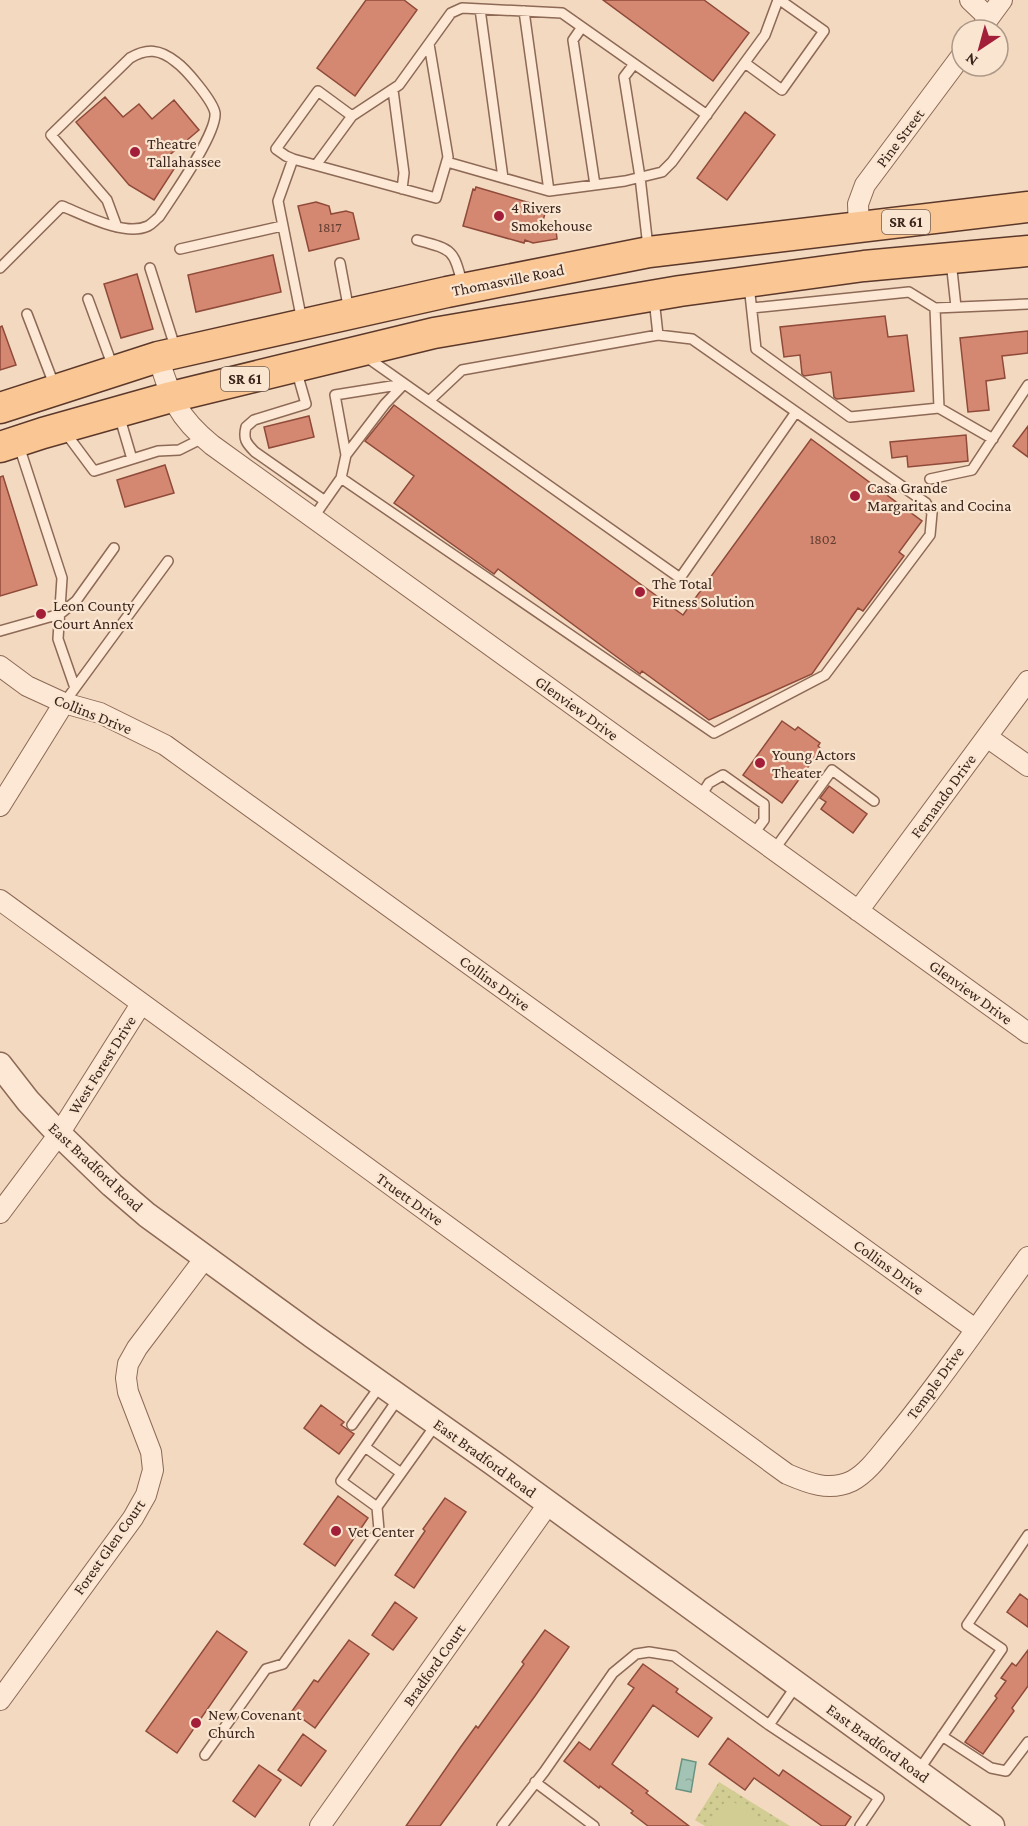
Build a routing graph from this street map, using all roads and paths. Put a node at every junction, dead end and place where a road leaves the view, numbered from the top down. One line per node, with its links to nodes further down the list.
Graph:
1 (779, 0): 10 (lane); 10 (lane)
2 (970, 0): 6 (street)
3 (1002, 0): 7 (street)
4 (480, 9): 5 (lane); 9 (lane); 20 (lane)
5 (524, 11): 8 (lane); 23 (lane)
6 (981, 18)
7 (989, 18)
8 (582, 27): 11 (lane); 21 (lane)
9 (429, 44): 13 (lane); 17 (lane)
10 (745, 63): 14 (lane)
11 (634, 64): 14 (lane); 19 (lane)
12 (950, 70): 27 (street, Pine Street)
13 (393, 90): 15 (lane); 22 (lane)
14 (707, 115): 19 (lane)
15 (352, 116): 16 (lane); 18 (lane)
16 (293, 159): 18 (lane); 25 (lane)
17 (447, 162): 20 (lane); 22 (lane)
18 (316, 165): 22 (lane)
19 (640, 177): 21 (lane); 32 (lane)
20 (503, 178): 23 (lane)
21 (595, 185): 23 (lane)
22 (402, 189)
23 (549, 191)
24 (1028, 207): 27 (main road, Thomasville Road / SR 61)
25 (282, 226): 30 (lane); 47 (lane)
26 (117, 227): 26 (lane); 35 (lane)
27 (859, 228): 28 (main road, Thomasville Road / SR 61)
28 (822, 233): 32 (main road, Thomasville Road / SR 61); 37 (main road)
29 (417, 240): 38 (lane)
30 (180, 249)
31 (1028, 251): 33 (main road, SR 61)
32 (649, 252): 38 (main road, Thomasville Road / SR 61); 39 (main road)
33 (950, 258): 37 (main road, SR 61); 43 (lane)
34 (340, 263): 46 (lane)
35 (0, 268)
36 (150, 268): 50 (lane)
37 (830, 271): 40 (main road, SR 61)
38 (464, 288): 46 (main road, Thomasville Road / SR 61)
39 (654, 295): 40 (main road, SR 61); 48 (lane); 49 (main road, SR 61)
40 (750, 295): 44 (lane); 59 (lane)
41 (88, 299): 52 (lane)
42 (1028, 304): 43 (lane)
43 (956, 307): 44 (lane)
44 (935, 308): 59 (lane)
45 (27, 314): 55 (lane)
46 (350, 314): 47 (main road, Thomasville Road / SR 61); 49 (main road)
47 (302, 323): 50 (main road, Thomasville Road / SR 61)
48 (658, 335): 57 (lane); 61 (lane)
49 (358, 351): 51 (main road, SR 61); 53 (lane)
50 (167, 355): 52 (main road, Thomasville Road / SR 61); 56 (street, Glenview Drive)
51 (296, 367): 56 (main road, SR 61); 70 (lane)
52 (114, 371): 55 (main road, Thomasville Road / SR 61)
53 (404, 384): 57 (lane); 66 (lane); 66 (lane)
54 (1028, 385): 64 (lane)
55 (56, 390): 58 (main road, Thomasville Road / SR 61)
56 (171, 397): 60 (main road, SR 61); 63 (street, Glenview Drive)
57 (429, 401): 61 (lane)
58 (0, 408)
59 (939, 408): 64 (lane)
60 (118, 412): 62 (main road, SR 61); 67 (lane)
61 (796, 412): 68 (lane)
62 (62, 428): 65 (main road, SR 61); 67 (lane)
63 (203, 438): 67 (lane); 71 (street, Glenview Drive)
64 (993, 439): 69 (lane)
65 (9, 444): 74 (lane)
66 (346, 455): 68 (lane)
67 (132, 459)
68 (341, 478): 70 (lane)
69 (930, 479)
70 (325, 501): 71 (lane)
71 (313, 518): 81 (street, Glenview Drive)
72 (114, 548): 74 (lane)
73 (168, 561): 78 (lane)
74 (60, 614): 75 (lane); 78 (lane)
75 (0, 631)
76 (0, 666): 78 (street, Collins Drive)
77 (1028, 681): 79 (street, Fernando Drive)
78 (70, 696): 83 (street); 95 (street, Collins Drive)
79 (987, 737): 80 (street); 87 (street, Fernando Drive)
80 (1028, 766)
81 (700, 797): 84 (street, Glenview Drive); 84 (lane)
82 (874, 801): 85 (lane)
83 (0, 806)
84 (753, 835): 85 (street, Glenview Drive)
85 (774, 850): 87 (street, Glenview Drive)
86 (0, 900): 88 (street, Truett Drive)
87 (858, 911): 89 (street, Glenview Drive)
88 (141, 1004): 91 (street, West Forest Drive); 101 (street, Truett Drive)
89 (1028, 1033)
90 (0, 1065): 91 (street, East Bradford Road)
91 (59, 1134): 92 (street, West Forest Drive); 94 (street, East Bradford Road)
92 (0, 1214)
93 (1028, 1257): 95 (street, Temple Drive)
94 (205, 1258): 96 (street, East Bradford Road); 106 (street, Forest Glen Court)
95 (975, 1329): 101 (street, Temple Drive)
96 (390, 1390): 97 (street, East Bradford Road); 98 (lane); 99 (lane)
97 (437, 1423): 100 (lane); 102 (street, East Bradford Road)
98 (352, 1425)
99 (365, 1447): 100 (lane); 103 (lane)
100 (401, 1473): 103 (lane)
101 (825, 1487)
102 (549, 1503): 105 (street, East Bradford Road); 113 (street, Bradford Court)
103 (377, 1507): 110 (lane)
104 (1028, 1535): 108 (lane)
105 (797, 1684): 107 (lane); 111 (street, East Bradford Road)
106 (0, 1700)
107 (769, 1725): 112 (lane); 116 (lane)
108 (942, 1737): 109 (lane); 111 (lane)
109 (1028, 1742)
110 (204, 1755)
111 (917, 1772): 117 (street, East Bradford Road)
112 (535, 1782): 114 (lane); 115 (lane)
113 (320, 1826)
114 (502, 1826)
115 (594, 1826)
116 (860, 1826)
117 (992, 1826)

